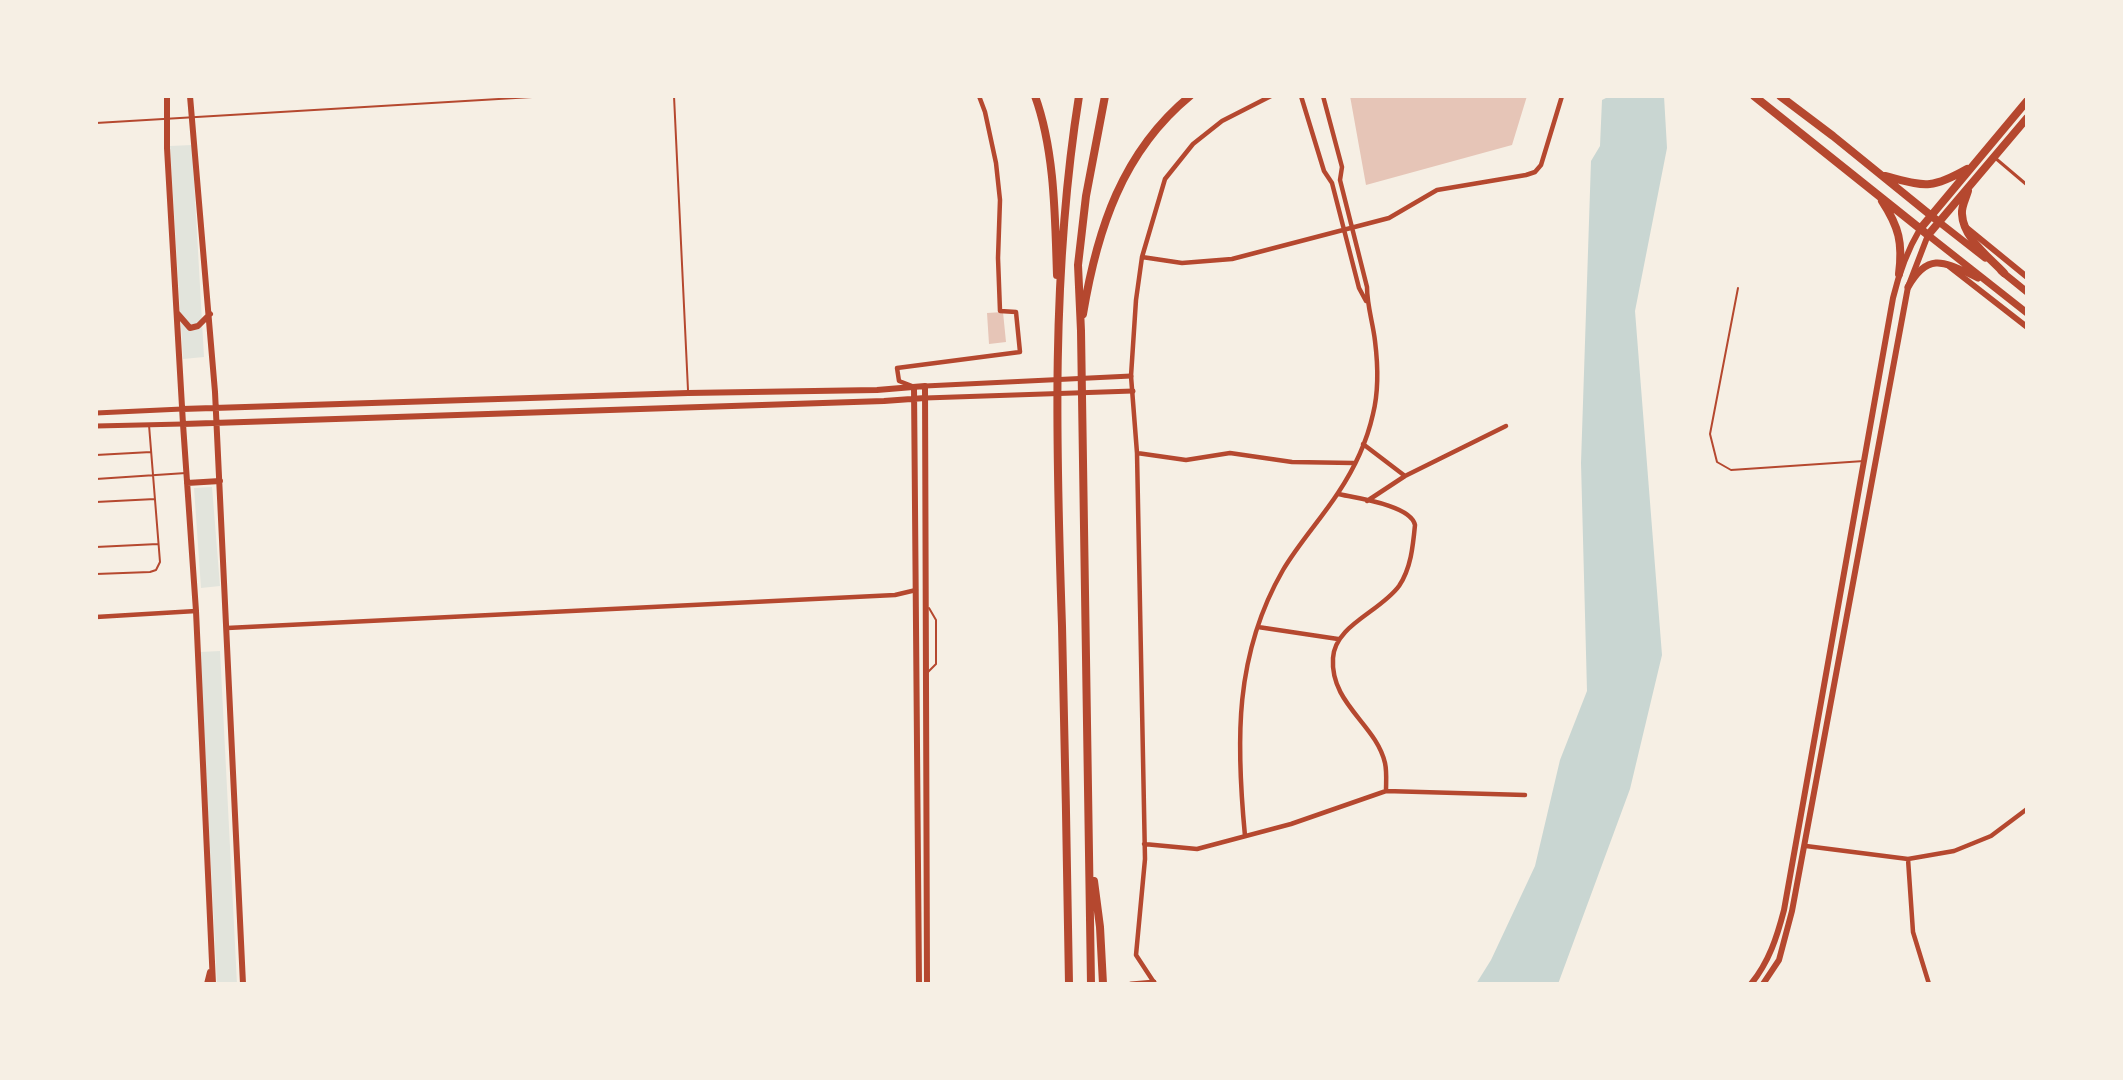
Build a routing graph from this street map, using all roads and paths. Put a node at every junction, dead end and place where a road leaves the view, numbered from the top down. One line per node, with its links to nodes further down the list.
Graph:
1 (167, 96): 19 (main road)
2 (190, 96): 17 (main road)
3 (549, 96): 17 (lane)
4 (674, 96): 54 (lane)
5 (979, 96): 52 (street)
6 (1035, 96): 47 (highway)
7 (1079, 96): 47 (highway)
8 (1105, 96): 49 (highway)
9 (1190, 96): 49 (highway)
10 (1271, 96): 34 (street)
11 (1300, 96): 32 (street)
12 (1323, 96): 30 (street)
13 (1562, 96): 30 (street)
14 (1754, 96): 26 (highway)
15 (1780, 96): 23 (highway)
16 (2027, 101): 22 (highway)
17 (193, 117): 19 (lane); 46 (main road)
18 (2027, 118): 21 (highway)
19 (167, 119): 20 (lane); 44 (main road)
20 (96, 123)
21 (1994, 157): 24 (highway); 25 (street)
22 (1972, 166): 23 (highway); 27 (highway)
23 (1883, 176): 27 (highway)
24 (1970, 185): 28 (highway); 29 (highway)
25 (2027, 185)
26 (1878, 195): 31 (highway); 37 (highway)
27 (1931, 215): 28 (highway); 31 (highway)
28 (1939, 222): 33 (highway); 36 (main road)
29 (1965, 227): 36 (highway); 38 (main road)
30 (1352, 229): 32 (street); 43 (street)
31 (1920, 229): 33 (highway); 37 (main road)
32 (1345, 231): 34 (street); 43 (street)
33 (1928, 235): 39 (main road); 40 (main road)
34 (1142, 257): 50 (street)
35 (1947, 265): 39 (main road); 40 (main road); 48 (main road)
36 (2004, 273): 42 (main road)
37 (1899, 274): 69 (main road)
38 (2027, 277)
39 (1991, 285): 45 (main road)
40 (1908, 287): 98 (main road)
41 (1738, 288): 69 (lane)
42 (2027, 292)
43 (1367, 304): 65 (street)
44 (176, 313): 46 (main road); 58 (main road)
45 (2027, 313)
46 (210, 314): 57 (main road)
47 (1059, 324): 109 (highway)
48 (2027, 327)
49 (1081, 331): 96 (highway)
50 (1131, 376): 51 (street); 53 (street)
51 (925, 386): 52 (main road); 55 (main road)
52 (914, 387): 54 (main road); 56 (main road)
53 (1132, 391): 55 (street); 67 (street)
54 (688, 393): 57 (main road)
55 (925, 398): 56 (main road); 85 (main road)
56 (914, 399): 61 (main road); 84 (main road)
57 (216, 409): 58 (main road); 61 (main road)
58 (182, 410): 59 (street); 60 (main road)
59 (96, 413)
60 (183, 424): 61 (main road); 62 (street); 71 (main road)
61 (217, 424): 75 (main road)
62 (149, 425): 63 (street); 66 (lane)
63 (96, 426)
64 (1506, 426): 73 (street)
65 (1363, 444): 70 (street); 73 (street)
66 (151, 452): 68 (lane); 72 (lane)
67 (1137, 453): 70 (street); 97 (street)
68 (96, 455)
69 (1864, 461): 113 (main road)
70 (1354, 463): 77 (street)
71 (186, 473): 72 (lane); 76 (main road)
72 (153, 476): 74 (lane); 78 (lane)
73 (1405, 476): 79 (street)
74 (96, 479)
75 (220, 481): 76 (main road); 89 (main road)
76 (187, 483): 86 (main road)
77 (1338, 494): 79 (street); 88 (street)
78 (155, 499): 80 (lane); 81 (lane)
79 (1367, 501): 90 (street)
80 (96, 502)
81 (158, 544): 82 (lane); 83 (lane)
82 (96, 547)
83 (96, 574)
84 (916, 590): 89 (street); 107 (main road)
85 (926, 604): 91 (main road); 91 (lane)
86 (196, 611): 87 (street); 101 (main road)
87 (96, 617)
88 (1258, 627): 90 (street); 95 (street)
89 (227, 628): 100 (main road)
90 (1338, 639): 92 (street)
91 (926, 674): 108 (main road)
92 (1386, 791): 93 (street); 95 (street)
93 (1525, 795)
94 (2027, 809): 99 (street)
95 (1245, 836): 97 (street)
96 (1089, 844): 110 (highway); 111 (highway)
97 (1144, 844): 102 (street)
98 (1806, 846): 99 (street); 114 (main road)
99 (1908, 860): 115 (street)
100 (242, 950): 105 (main road); 106 (main road)
101 (212, 965): 103 (main road); 104 (main road)
102 (1155, 983): 112 (street)
103 (207, 984)
104 (213, 984)
105 (243, 984)
106 (248, 984)
107 (919, 984)
108 (927, 984)
109 (1069, 984)
110 (1091, 984)
111 (1103, 984)
112 (1131, 984)
113 (1751, 984)
114 (1763, 984)
115 (1929, 984)

